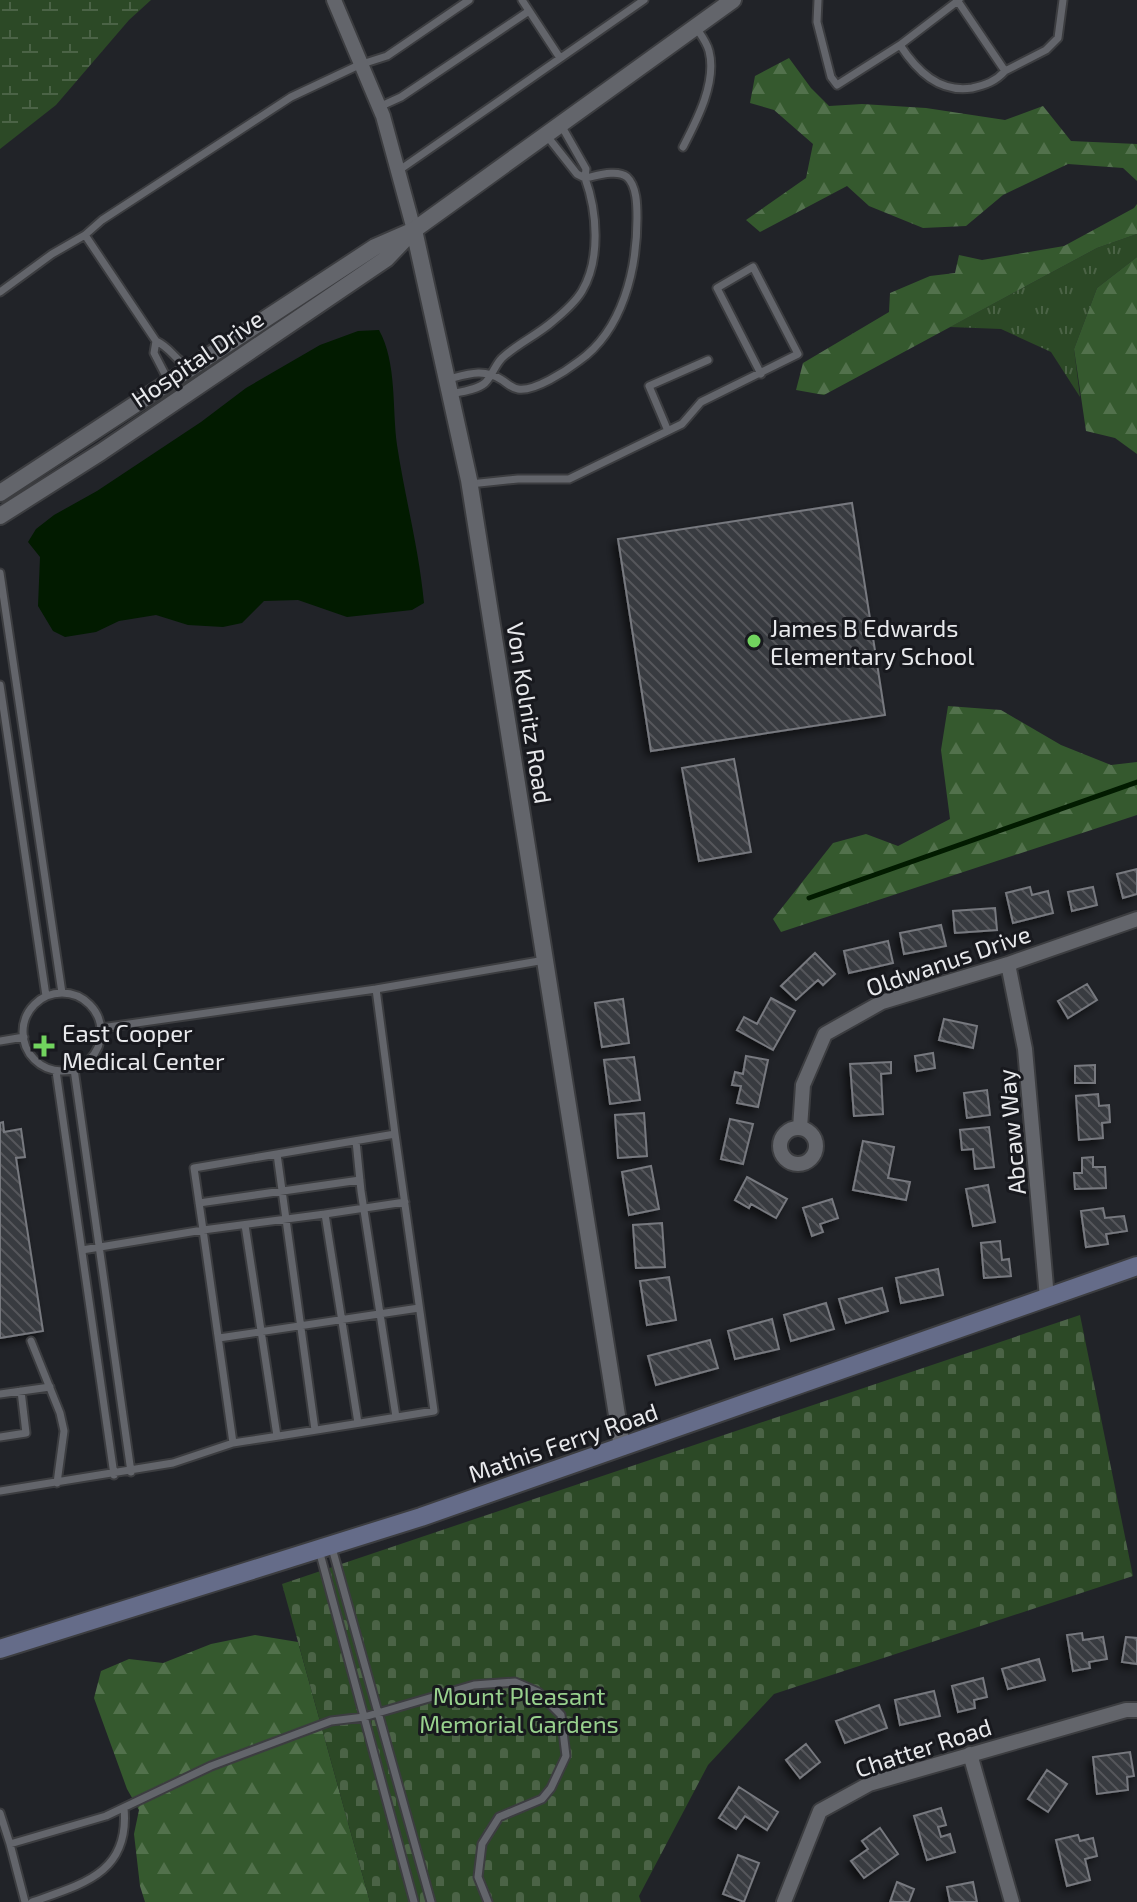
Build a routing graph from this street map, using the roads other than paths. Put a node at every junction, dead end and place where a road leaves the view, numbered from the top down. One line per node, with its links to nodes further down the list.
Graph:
1 (334, 0): 13 (street, Von Kolnitz Road)
2 (469, 0): 13 (lane)
3 (522, 0): 9 (lane)
4 (644, 0): 12 (lane)
5 (733, 0): 10 (street, Hospital Drive)
6 (818, 0): 11 (lane)
7 (958, 0): 11 (lane); 14 (lane)
8 (1063, 0): 14 (lane)
9 (529, 11): 12 (lane); 15 (lane)
10 (695, 27): 16 (street, Hospital Drive); 18 (lane)
11 (900, 45): 14 (lane)
12 (560, 58): 19 (lane)
13 (359, 65): 15 (street, Von Kolnitz Road); 22 (lane)
14 (1005, 71)
15 (379, 107): 19 (street, Von Kolnitz Road)
16 (560, 124): 17 (street, Hospital Drive); 20 (lane)
17 (546, 135): 20 (lane); 21 (street, Hospital Drive)
18 (683, 147)
19 (398, 171): 21 (street, Von Kolnitz Road)
20 (585, 178): 27 (lane); 27 (lane)
21 (414, 230): 26 (street, Hospital Drive); 30 (street, Von Kolnitz Road); 34 (street, Hospital Drive)
22 (85, 235): 23 (lane); 24 (lane)
23 (0, 292)
24 (156, 341): 26 (lane); 29 (lane)
25 (708, 360): 31 (lane)
26 (193, 367): 29 (street, Hospital Drive)
27 (491, 374): 30 (lane); 30 (lane)
28 (761, 374): 28 (lane); 31 (lane)
29 (169, 382): 33 (street, Hospital Drive)
30 (449, 387): 32 (street, Von Kolnitz Road)
31 (668, 431): 32 (lane)
32 (470, 484): 39 (street, Von Kolnitz Road)
33 (0, 493)
34 (0, 516)
35 (0, 573): 36 (lane)
36 (2, 602): 42 (lane)
37 (0, 685): 43 (lane)
38 (1137, 919): 40 (street, Oldwanus Drive)
39 (545, 960): 41 (lane); 82 (street, Von Kolnitz Road)
40 (1008, 964): 49 (street, Oldwanus Drive); 65 (street, Abcaw Way)
41 (376, 989): 44 (lane); 50 (lane)
42 (62, 993): 43 (lane); 44 (lane)
43 (46, 996): 45 (lane)
44 (101, 1028): 47 (lane)
45 (24, 1037): 46 (lane); 48 (lane)
46 (0, 1041)
47 (74, 1069): 48 (lane); 62 (lane)
48 (56, 1071): 63 (lane)
49 (800, 1128)
50 (395, 1134): 51 (lane); 55 (lane)
51 (356, 1141): 52 (lane); 53 (lane)
52 (277, 1154): 54 (lane); 56 (lane)
53 (360, 1180): 54 (lane); 57 (lane)
54 (281, 1192): 56 (lane); 59 (lane)
55 (405, 1202): 57 (lane); 66 (lane)
56 (199, 1203): 61 (lane)
57 (364, 1208): 58 (lane); 67 (lane)
58 (325, 1214): 59 (lane); 68 (lane)
59 (284, 1219): 60 (lane); 69 (lane)
60 (245, 1225): 61 (lane); 70 (lane)
61 (203, 1230): 62 (lane); 71 (lane)
62 (99, 1248): 63 (lane); 83 (lane)
63 (82, 1250): 84 (lane)
64 (1137, 1266): 65 (main road, Mathis Ferry Road)
65 (1047, 1298): 82 (main road, Mathis Ferry Road)
66 (419, 1308): 67 (lane); 76 (lane)
67 (380, 1313): 68 (lane); 76 (lane)
68 (341, 1318): 69 (lane); 77 (lane)
69 (300, 1325): 70 (lane); 78 (lane)
70 (261, 1331): 71 (lane); 79 (lane)
71 (219, 1338): 81 (lane)
72 (31, 1341): 73 (lane)
73 (50, 1387): 74 (lane); 85 (lane)
74 (21, 1391): 75 (lane); 80 (lane)
75 (0, 1394)
76 (396, 1417): 77 (lane)
77 (358, 1423): 78 (lane)
78 (315, 1430): 79 (lane)
79 (277, 1436): 81 (lane)
80 (0, 1437)
81 (233, 1443): 83 (lane)
82 (622, 1447): 87 (main road, Mathis Ferry Road)
83 (131, 1472): 84 (lane)
84 (114, 1475): 85 (lane)
85 (57, 1483): 86 (lane)
86 (0, 1491)
87 (325, 1548): 88 (main road, Mathis Ferry Road); 90 (lane); 91 (lane)
88 (0, 1649)
89 (1137, 1710): 92 (street, Chatter Road)
90 (379, 1713): 91 (lane); 99 (lane); 100 (lane)
91 (364, 1717): 93 (lane); 98 (lane)
92 (970, 1754): 101 (street, Chatter Road); 102 (street)
93 (124, 1808): 95 (lane); 97 (lane)
94 (0, 1813): 95 (lane)
95 (10, 1844): 96 (lane)
96 (25, 1902)
97 (32, 1902)
98 (414, 1902)
99 (431, 1902)
100 (488, 1902)
101 (784, 1902)
102 (1012, 1902)

